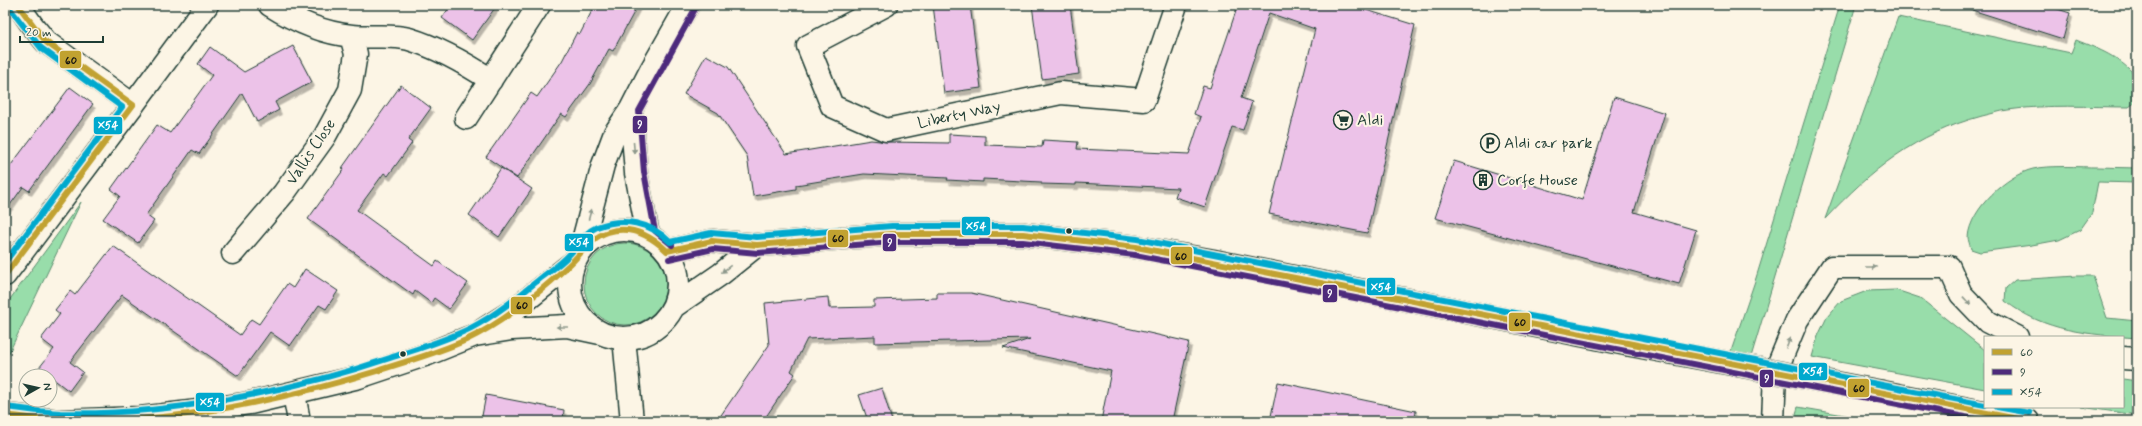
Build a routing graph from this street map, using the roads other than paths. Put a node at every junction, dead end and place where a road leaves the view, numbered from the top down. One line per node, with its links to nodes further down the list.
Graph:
1 (18, 5): 10 (street)
2 (207, 5): 10 (street)
3 (270, 5): 8 (street)
4 (539, 5): 9 (street)
5 (688, 5): 11 (street)
6 (886, 5): 7 (street, Liberty Way)
7 (1176, 5)
8 (351, 36): 9 (street); 16 (street, Vallis Close)
9 (490, 80): 12 (street)
10 (133, 105): 18 (street)
11 (631, 110): 13 (street, one-way to 13); 17 (street, one-way to 11)
12 (466, 118)
13 (648, 235): 15 (street); 17 (street)
14 (757, 245): 15 (street); 19 (street, one-way to 19); 31 (street, bridge)
15 (667, 251): 19 (street)
16 (233, 254)
17 (577, 256): 20 (street); 21 (street)
18 (5, 275)
19 (673, 306): 23 (street)
20 (600, 333): 21 (street, one-way to 21); 23 (street)
21 (475, 335): 26 (street)
22 (2015, 336): 30 (street, one-way to 22)
23 (624, 338): 29 (street)
24 (2124, 358): 25 (street)
25 (2137, 359)
26 (294, 394): 27 (street); 28 (street)
27 (5, 416)
28 (299, 421)
29 (632, 421)
30 (1773, 421)
31 (2028, 421)

